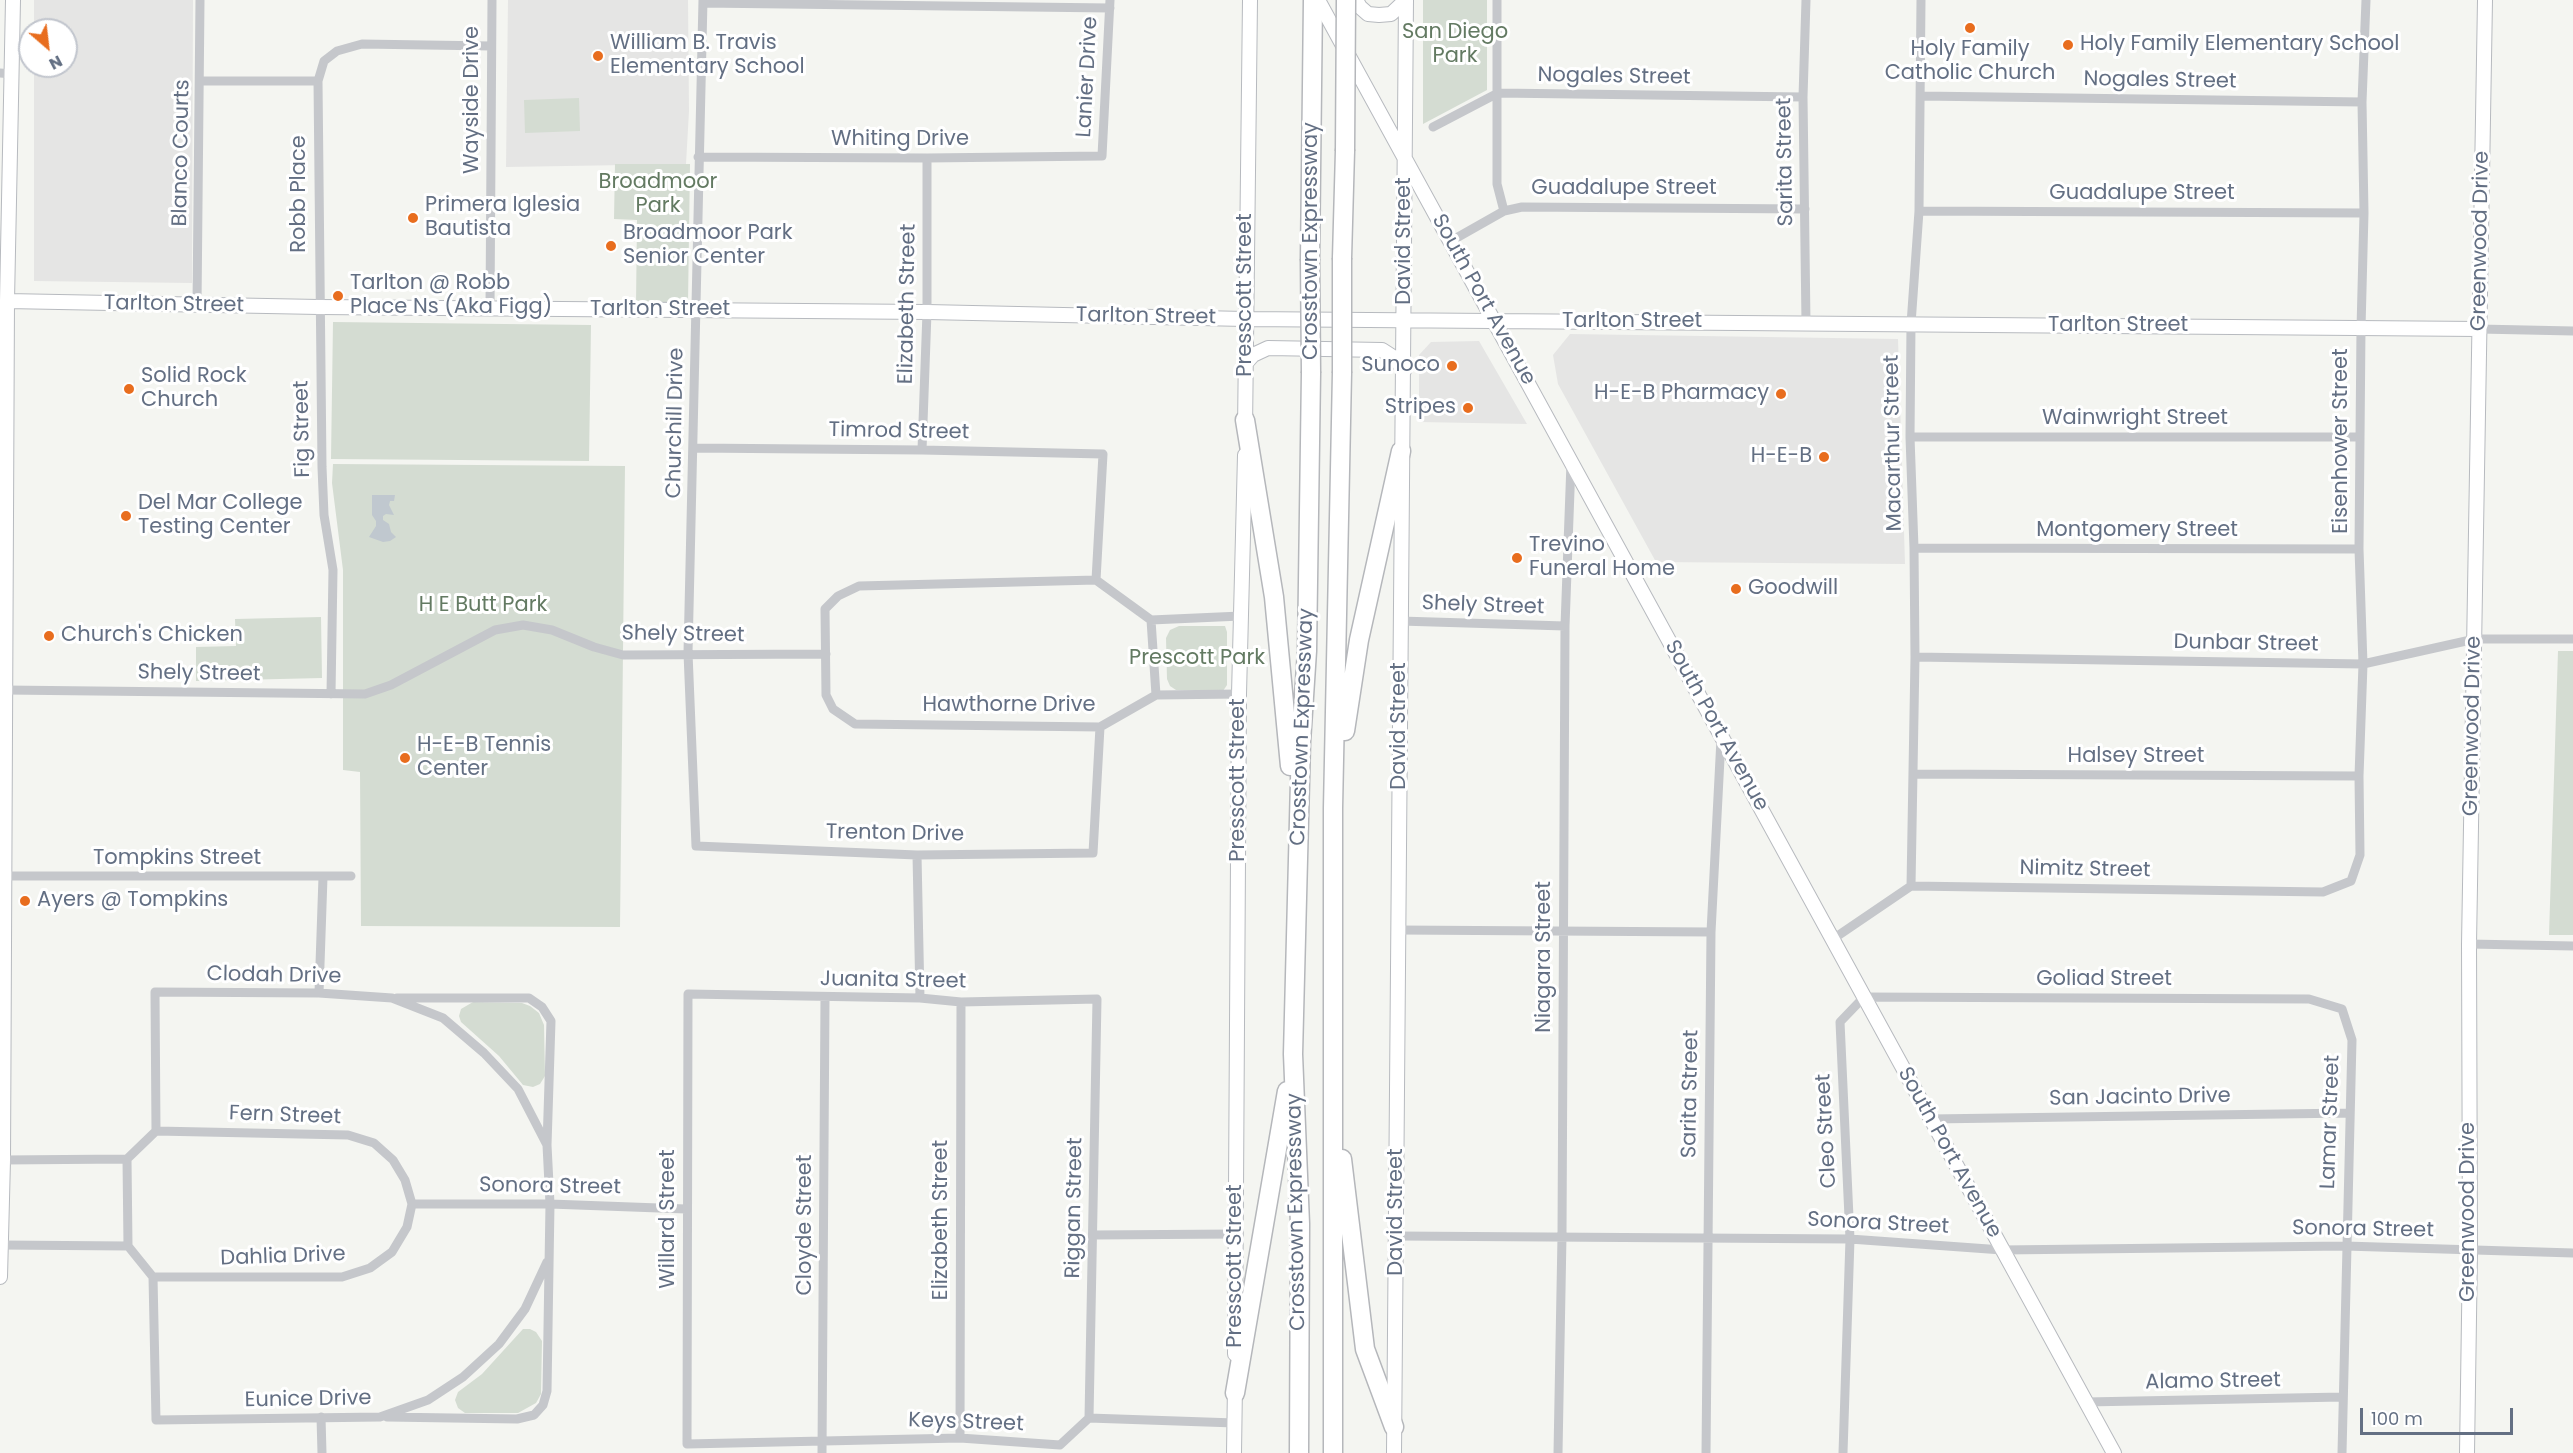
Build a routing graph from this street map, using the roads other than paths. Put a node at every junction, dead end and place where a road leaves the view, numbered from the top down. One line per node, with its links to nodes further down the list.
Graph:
1 (13, 0): 17 (main road)
2 (200, 0): 18 (street, Blanco Courts)
3 (492, 0): 16 (street, Wayside Drive)
4 (1250, 0): 41 (main road, Presscott Street)
5 (1315, 0): 28 (main road, South Port Avenue); 83 (highway, Crosstown Expressway, bridge)
6 (1346, 0): 81 (highway, Crosstown Expressway, bridge)
7 (1356, 0): 8 (main road)
8 (1406, 0): 28 (main road, David Street)
9 (1497, 0): 20 (street)
10 (1806, 0): 22 (street, Sarita Street)
11 (1921, 0): 21 (street, Macarthur Street)
12 (2366, 0): 23 (street, Eisenhower Street)
13 (2485, 0): 47 (main road, Greenwood Drive)
14 (703, 2): 15 (street); 26 (street, Churchill Drive)
15 (1110, 4): 25 (street, Lanier Drive)
16 (491, 46): 19 (street); 38 (street, Wayside Drive)
17 (6, 73): 33 (main road)
18 (201, 81): 19 (street); 36 (street, Blanco Courts)
19 (318, 81): 37 (street, Robb Place)
20 (1498, 93): 22 (street, Nogales Street); 24 (street, Nogales Street); 30 (street)
21 (1921, 96): 23 (street, Nogales Street); 31 (street, Macarthur Street)
22 (1803, 97): 29 (street, Sarita Street)
23 (2362, 102): 32 (street, Eisenhower Street)
24 (1433, 127)
25 (1102, 156): 27 (street, Whiting Drive)
26 (698, 157): 27 (street, Whiting Drive); 39 (street, Churchill Drive)
27 (927, 158): 40 (street, Elizabeth Street)
28 (1405, 159): 34 (main road, South Port Avenue); 42 (main road, David Street)
29 (1805, 209): 30 (street, Guadalupe Street); 44 (street, Sarita Street)
30 (1504, 211): 34 (street, Guadalupe Street)
31 (1919, 211): 32 (street, Guadalupe Street); 45 (street, Macarthur Street)
32 (2364, 213): 46 (street, Eisenhower Street)
33 (5, 228): 35 (main road)
34 (1451, 241): 43 (main road, South Port Avenue)
35 (8, 301): 36 (main road, Tarlton Street); 51 (main road)
36 (197, 306): 37 (main road, Tarlton Street)
37 (320, 308): 38 (main road, Tarlton Street); 74 (street, Fig Street)
38 (490, 309): 39 (main road, Tarlton Street)
39 (697, 310): 40 (main road, Tarlton Street); 55 (street, Churchill Drive)
40 (927, 312): 41 (main road, Tarlton Street); 56 (street, Elizabeth Street)
41 (1245, 319): 42 (main road, Tarlton Street); 49 (main road, Presscott Street)
42 (1405, 320): 43 (main road, Tarlton Street); 50 (main road, David Street)
43 (1494, 320): 44 (main road, Tarlton Street); 58 (main road, South Port Avenue)
44 (1806, 323): 45 (main road, Tarlton Street)
45 (1911, 324): 46 (main road, Tarlton Street); 53 (street, Macarthur Street)
46 (2361, 328): 47 (main road, Tarlton Street); 54 (street, Eisenhower Street)
47 (2479, 329): 48 (street, Tarlton Street); 67 (main road, Greenwood Drive)
48 (2573, 331)
49 (1245, 364): 50 (main road); 52 (main road, Presscott Street)
50 (1404, 371): 57 (main road, David Street)
51 (4, 383): 59 (main road)
52 (1245, 420): 63 (main road, Presscott Street); 83 (highway)
53 (1910, 437): 54 (street, Wainwright Street); 60 (street, Macarthur Street)
54 (2360, 437): 61 (street, Eisenhower Street)
55 (694, 448): 56 (street, Timrod Street); 69 (street, Churchill Drive)
56 (922, 450): 62 (street, Timrod Street)
57 (1401, 451): 65 (main road, David Street); 81 (highway)
58 (1571, 461): 66 (street, Niagara Street); 78 (main road, South Port Avenue)
59 (3, 540): 73 (main road)
60 (1914, 548): 61 (street, Montgomery Street); 71 (street, Macarthur Street)
61 (2359, 549): 72 (street, Eisenhower Street)
62 (1096, 580): 64 (street); 70 (street)
63 (1241, 616): 64 (street); 75 (main road, Presscott Street)
64 (1151, 620): 76 (street)
65 (1400, 621): 66 (street, Shely Street); 90 (main road, David Street)
66 (1565, 626): 91 (street, Niagara Street)
67 (2475, 639): 68 (street, Dunbar Street); 72 (street, Dunbar Street); 94 (main road, Greenwood Drive)
68 (2573, 639)
69 (688, 653): 70 (street, Shely Street); 74 (street, Shely Street); 82 (street, Churchill Drive)
70 (826, 654): 77 (street, Hawthorne Drive)
71 (1915, 657): 72 (street, Dunbar Street); 79 (street, Macarthur Street)
72 (2363, 664): 80 (street, Eisenhower Street)
73 (5, 690): 74 (street, Shely Street); 85 (main road)
74 (331, 694)
75 (1239, 694): 76 (street, Hawthorne Drive); 116 (main road, Presscott Street)
76 (1156, 695): 77 (street, Hawthorne Drive)
77 (1100, 726): 84 (street, Trenton Drive)
78 (1721, 736): 92 (street, Sarita Street); 93 (main road, South Port Avenue)
79 (1913, 774): 80 (street, Halsey Street); 89 (street, Macarthur Street)
80 (2359, 776): 88 (street, Eisenhower Street)
81 (1334, 798): 106 (highway, Crosstown Expressway)
82 (696, 846): 84 (street, Trenton Drive)
83 (1298, 852): 105 (highway, Crosstown Expressway)
84 (917, 855): 101 (street)
85 (4, 876): 87 (street, Tompkins Street); 112 (main road)
86 (351, 876): 87 (street, Tompkins Street)
87 (323, 877): 96 (street)
88 (2351, 880): 89 (street, Nimitz Street)
89 (1911, 886): 93 (street)
90 (1398, 930): 91 (street); 118 (main road, David Street)
91 (1563, 932): 92 (street); 119 (street, Niagara Street)
92 (1711, 932): 120 (street, Sarita Street)
93 (1833, 939): 98 (main road, South Port Avenue)
94 (2469, 944): 95 (street); 126 (main road, Greenwood Drive)
95 (2573, 946)
96 (319, 993): 99 (street, Clodah Drive); 109 (street, Clodah Drive)
97 (688, 994): 100 (street, Juanita Street); 115 (street, Willard Street)
98 (1864, 997): 104 (street, Goliad Street); 108 (main road, South Port Avenue); 121 (street, Cleo Street)
99 (392, 998): 110 (street, Clodah Drive); 110 (street, Clodah Drive)
100 (825, 998): 101 (street, Juanita Street); 140 (street, Cloyde Street)
101 (920, 998): 103 (street, Juanita Street)
102 (1097, 999): 103 (street, Juanita Street); 117 (street, Riggan Street)
103 (961, 1002): 139 (street, Elizabeth Street)
104 (2342, 1009): 107 (street, Lamar Street)
105 (1293, 1054): 131 (highway); 146 (highway, Crosstown Expressway)
106 (1332, 1079): 138 (highway); 147 (highway, Crosstown Expressway)
107 (2350, 1113): 108 (street, San Jacinto Drive); 124 (street, Lamar Street)
108 (1931, 1119): 125 (main road, South Port Avenue)
109 (156, 1131): 111 (street); 113 (street, Fern Street)
110 (547, 1145): 114 (street, Clodah Drive)
111 (127, 1159): 112 (street); 123 (street)
112 (3, 1160): 122 (main road)
113 (412, 1204): 114 (street, Sonora Street); 130 (street, Dahlia Drive)
114 (550, 1204): 115 (street, Sonora Street); 128 (street, Eunice Drive)
115 (687, 1209): 141 (street, Willard Street)
116 (1236, 1234): 117 (street); 131 (main road, Presscott Street)
117 (1093, 1235): 136 (street, Riggan Street)
118 (1397, 1236): 119 (street, Sonora Street); 138 (main road, David Street)
119 (1562, 1236): 120 (street, Sonora Street); 149 (street, Niagara Street)
120 (1707, 1237): 121 (street, Sonora Street); 150 (street, Sarita Street)
121 (1850, 1239): 125 (street, Sonora Street); 151 (street, Cleo Street)
122 (1, 1245): 123 (street); 129 (main road)
123 (128, 1246): 130 (street)
124 (2345, 1246): 125 (street, Sonora Street); 126 (street, Sonora Street); 132 (street, Lamar Street)
125 (2002, 1250): 133 (main road, South Port Avenue)
126 (2470, 1250): 127 (street, Sonora Street); 154 (main road, Greenwood Drive)
127 (2573, 1253)
128 (547, 1262): 135 (street, Eunice Drive); 135 (street)
129 (0, 1276)
130 (153, 1277): 134 (street, Eunice Drive)
131 (1235, 1393): 137 (main road, Presscott Street)
132 (2342, 1397): 133 (street, Alamo Street); 153 (street, Lamar Street)
133 (2086, 1402): 152 (main road, South Port Avenue)
134 (321, 1417): 135 (street, Eunice Drive); 143 (street)
135 (380, 1417)
136 (1089, 1418): 137 (street); 142 (street, Keys Street)
137 (1234, 1423): 145 (main road, Presscott Street)
138 (1394, 1426): 148 (main road, David Street)
139 (960, 1438): 140 (street, Keys Street); 142 (street, Keys Street)
140 (822, 1440): 141 (street, Keys Street); 144 (street, Cloyde Street)
141 (687, 1444)
142 (1060, 1449)
143 (322, 1453)
144 (822, 1453)
145 (1234, 1453)
146 (1299, 1453)
147 (1332, 1453)
148 (1395, 1453)
149 (1558, 1453)
150 (1706, 1453)
151 (1843, 1453)
152 (2114, 1453)
153 (2342, 1453)
154 (2467, 1453)

